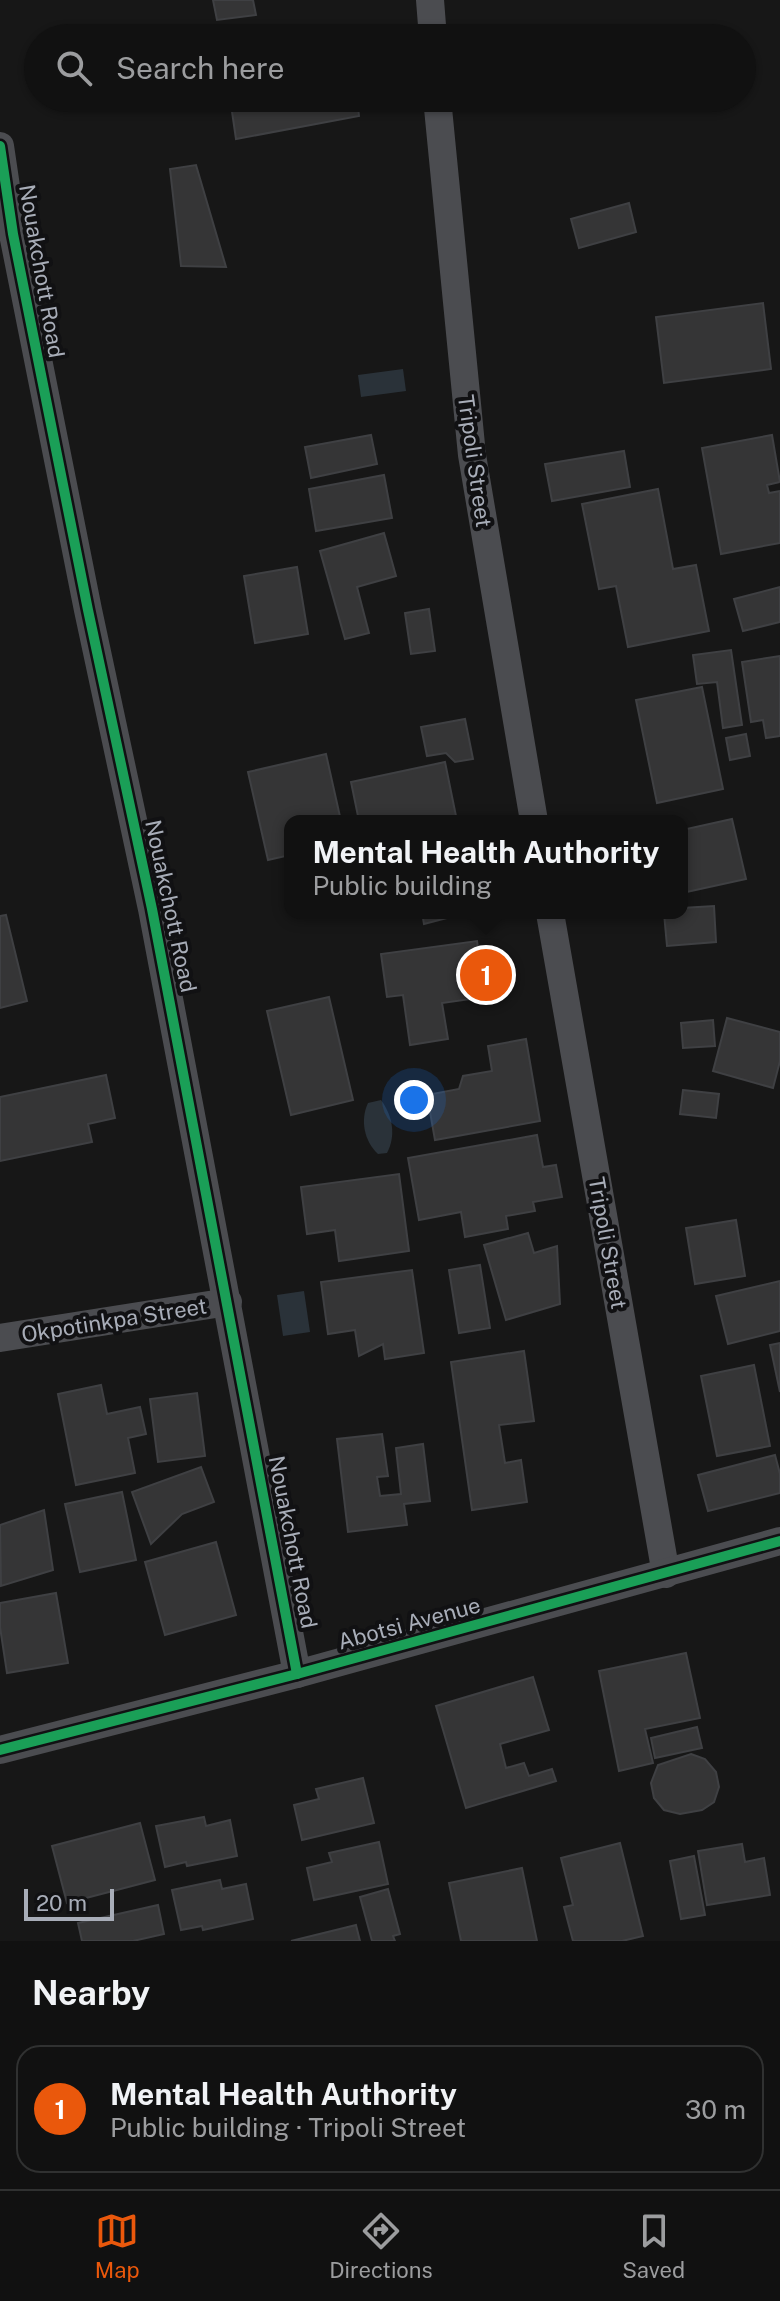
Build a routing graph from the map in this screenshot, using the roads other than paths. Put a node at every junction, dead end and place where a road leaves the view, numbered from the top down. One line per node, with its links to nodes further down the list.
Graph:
1 (430, 0): 2 (street)
2 (432, 24)
3 (438, 112): 5 (street, Tripoli Street)
4 (0, 146): 7 (street, Nouakchott Road)
5 (533, 815)
6 (551, 919): 10 (street, Tripoli Street)
7 (228, 1302): 8 (street, Okpotinkpa Street); 11 (street, Nouakchott Road)
8 (0, 1338)
9 (780, 1541): 10 (street, Abotsi Avenue)
10 (666, 1574): 11 (street, Abotsi Avenue)
11 (297, 1674): 12 (street, Abotsi Avenue)
12 (0, 1750)

